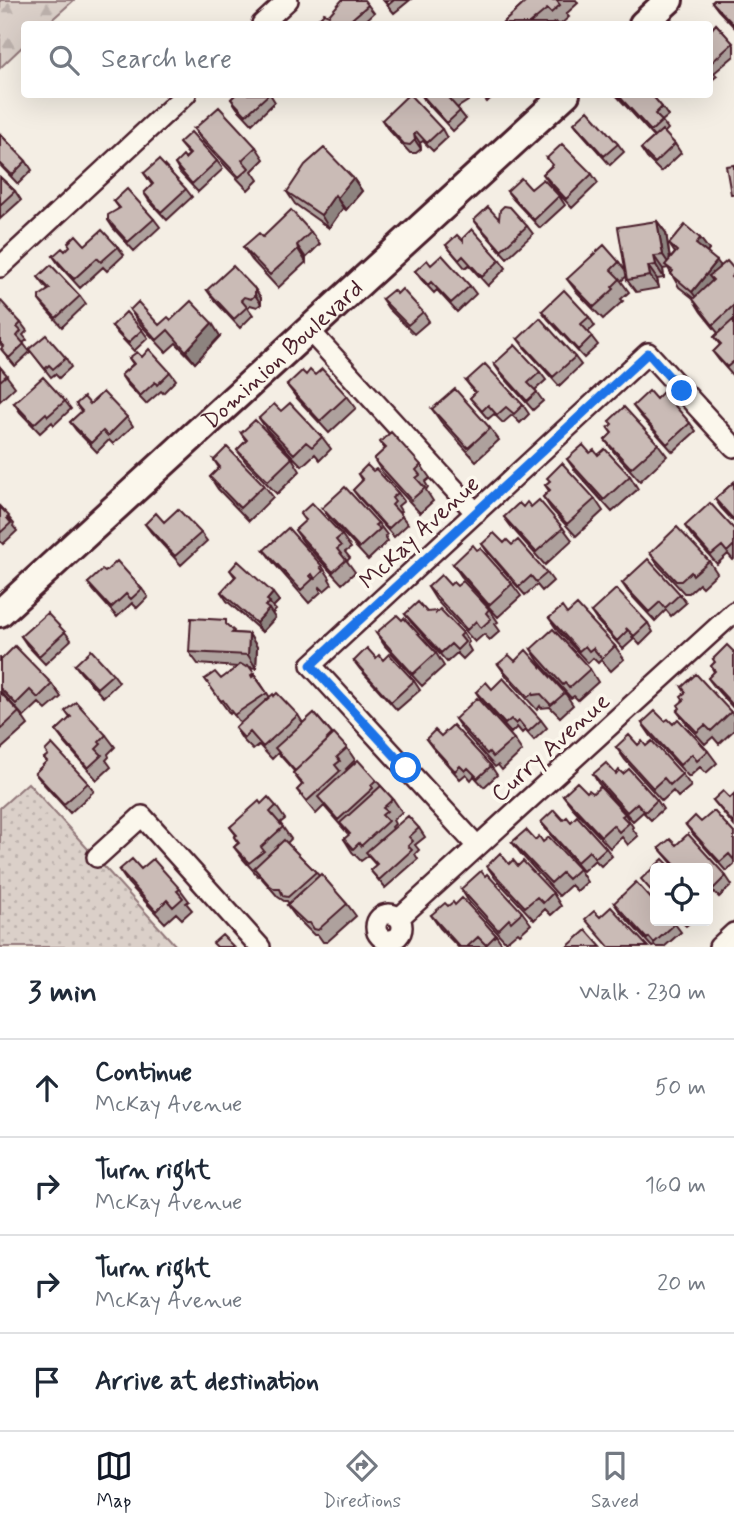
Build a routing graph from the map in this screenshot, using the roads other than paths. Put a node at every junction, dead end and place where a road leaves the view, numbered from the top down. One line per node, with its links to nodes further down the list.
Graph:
1 (288, 0): 3 (street)
2 (669, 0): 4 (street)
3 (265, 21)
4 (646, 21)
5 (182, 98): 7 (street)
6 (562, 98): 8 (street, Dominion Boulevard)
7 (0, 267)
8 (309, 330): 10 (street); 12 (street, Dominion Boulevard)
9 (734, 447): 10 (street, McKay Avenue)
10 (476, 513): 13 (street, McKay Avenue)
11 (734, 612): 13 (street, Curry Avenue)
12 (0, 613)
13 (477, 846): 16 (street, Curry Avenue)
14 (97, 857): 17 (street)
15 (734, 933): 18 (street)
16 (390, 937)
17 (260, 947)
18 (719, 947)

